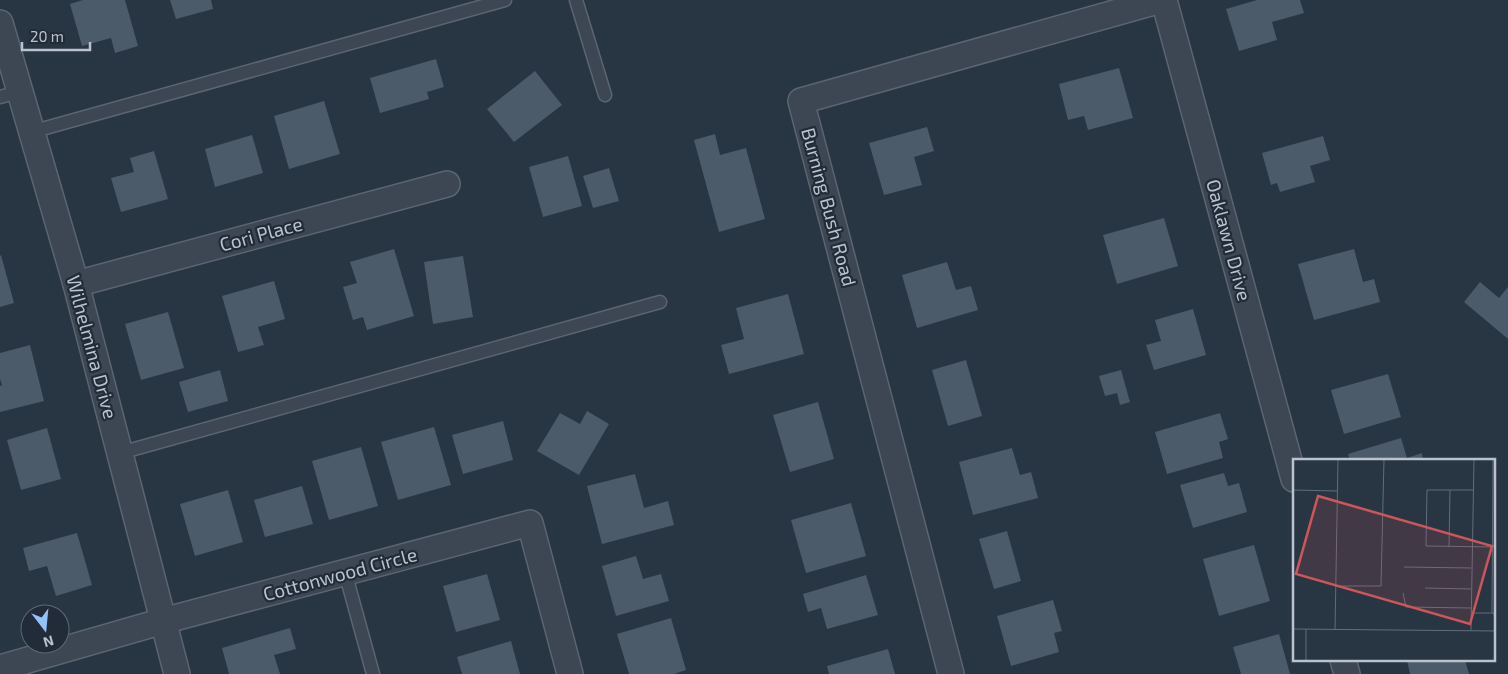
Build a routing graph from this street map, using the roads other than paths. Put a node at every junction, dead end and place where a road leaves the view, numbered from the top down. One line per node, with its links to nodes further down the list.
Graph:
1 (505, 0): 7 (lane)
2 (576, 0): 6 (lane)
3 (1162, 0): 12 (street, Oaklawn Drive); 19 (street, Burning Bush Road)
4 (0, 23): 5 (street, Wilhelmina Drive)
5 (10, 94): 7 (street, Wilhelmina Drive)
6 (605, 95)
7 (32, 132): 9 (street, Wilhelmina Drive)
8 (447, 184): 9 (street, Cori Place)
9 (76, 284): 11 (street, Wilhelmina Drive)
10 (660, 302): 11 (lane)
11 (120, 453): 14 (street, Wilhelmina Drive)
12 (1293, 476)
13 (345, 572): 14 (street, Cottonwood Circle); 17 (lane); 18 (street, Cottonwood Circle)
14 (163, 621): 15 (street, Cottonwood Circle); 16 (street, Wilhelmina Drive)
15 (0, 668)
16 (177, 674)
17 (373, 674)
18 (570, 674)
19 (951, 674)

